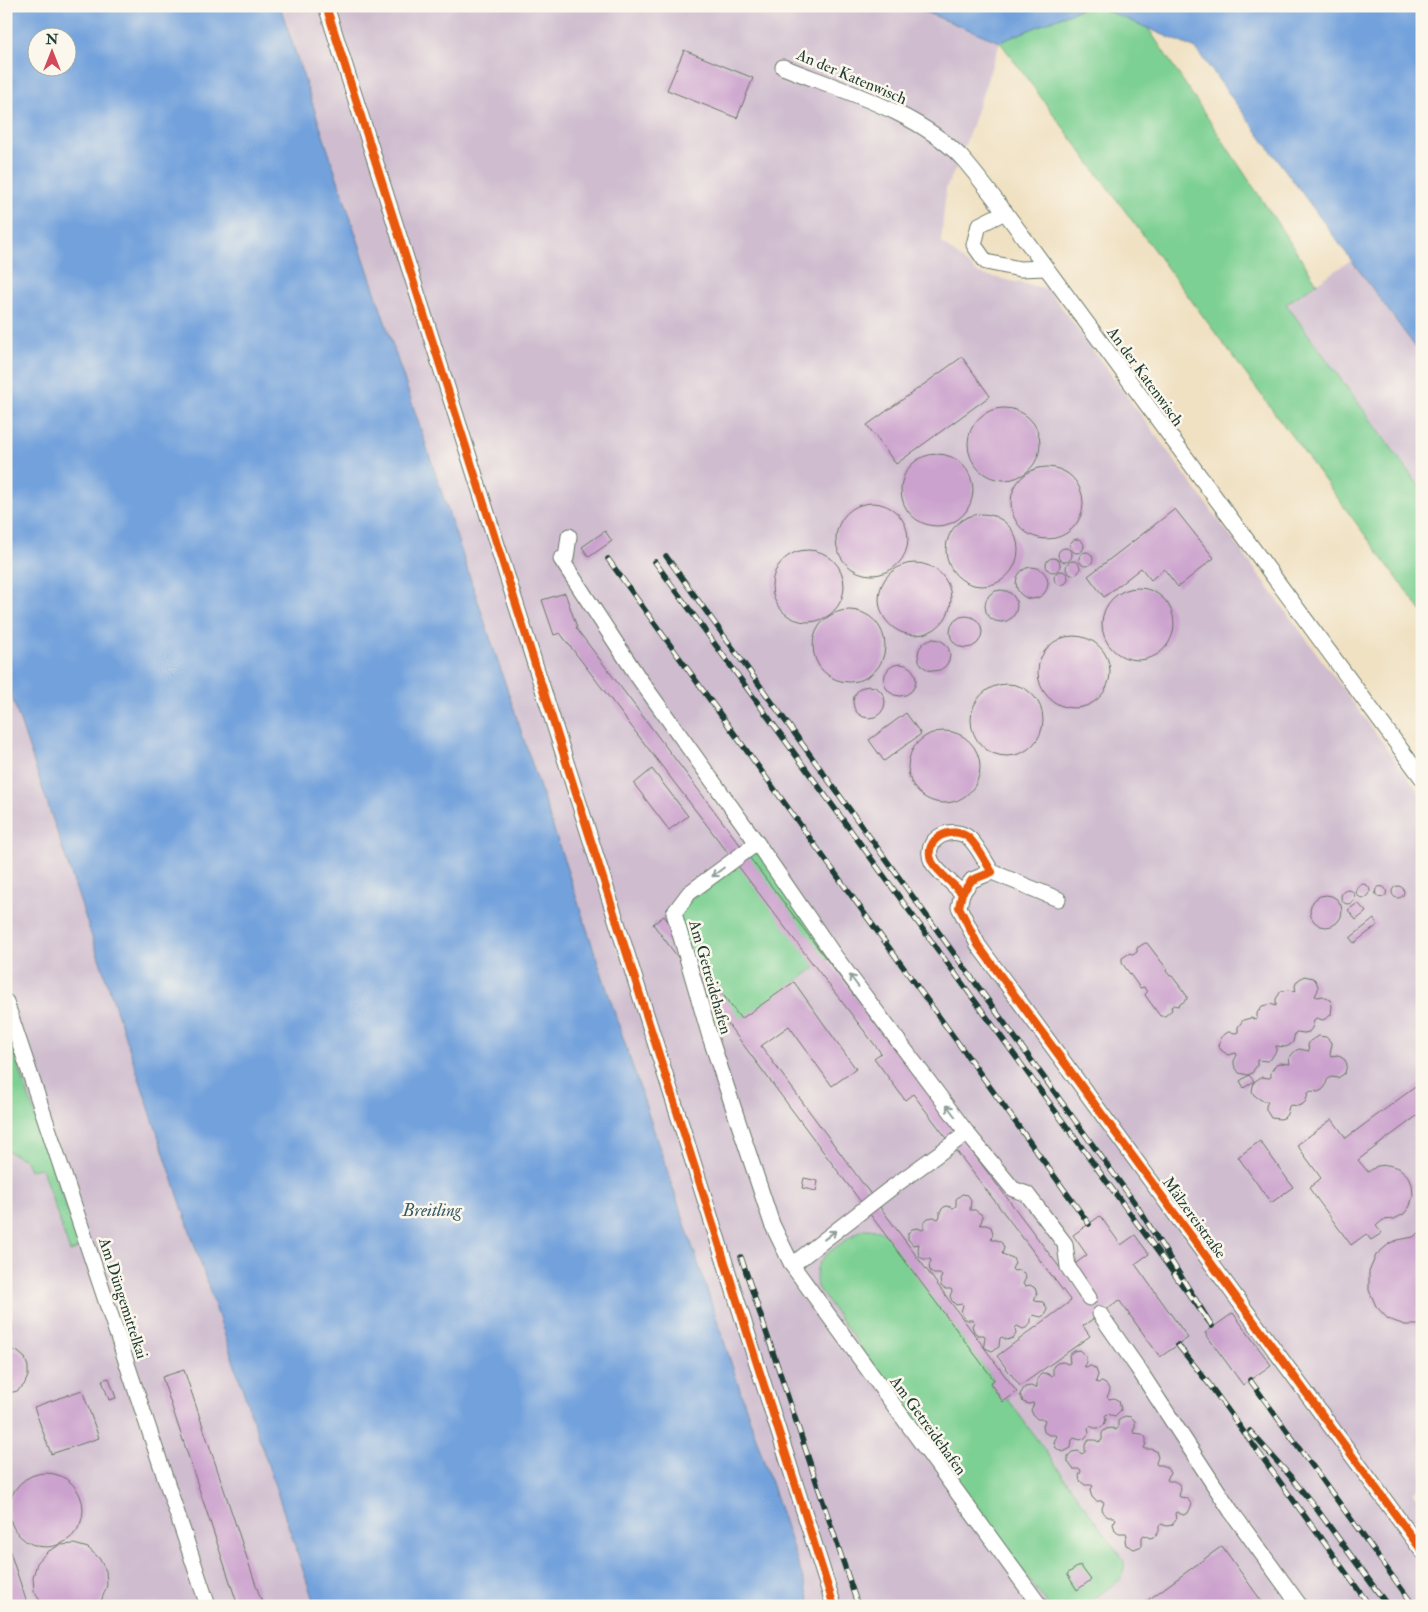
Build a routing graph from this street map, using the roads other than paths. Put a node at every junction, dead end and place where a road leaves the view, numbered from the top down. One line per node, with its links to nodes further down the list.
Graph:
1 (326, 6): 18 (street)
2 (782, 67): 3 (street, An der Katenwisch)
3 (1005, 212): 4 (street, An der Katenwisch); 4 (street)
4 (1045, 268): 6 (street, An der Katenwisch)
5 (568, 536): 7 (street)
6 (1422, 778)
7 (757, 843): 12 (street, one-way to 7); 13 (street, Am Getreidehafen, one-way to 13)
8 (992, 872): 9 (street); 9 (street); 10 (street)
9 (962, 893): 16 (street, Mälzereistraße)
10 (1058, 899)
11 (6, 1002): 17 (street, Am Düngemittelkai)
12 (967, 1133): 13 (street, one-way to 12); 14 (street)
13 (792, 1265): 19 (street, Am Getreidehafen)
14 (1089, 1298)
15 (1100, 1314): 20 (street)
16 (1422, 1551)
17 (208, 1606)
18 (834, 1606)
19 (1040, 1606)
20 (1300, 1606)

